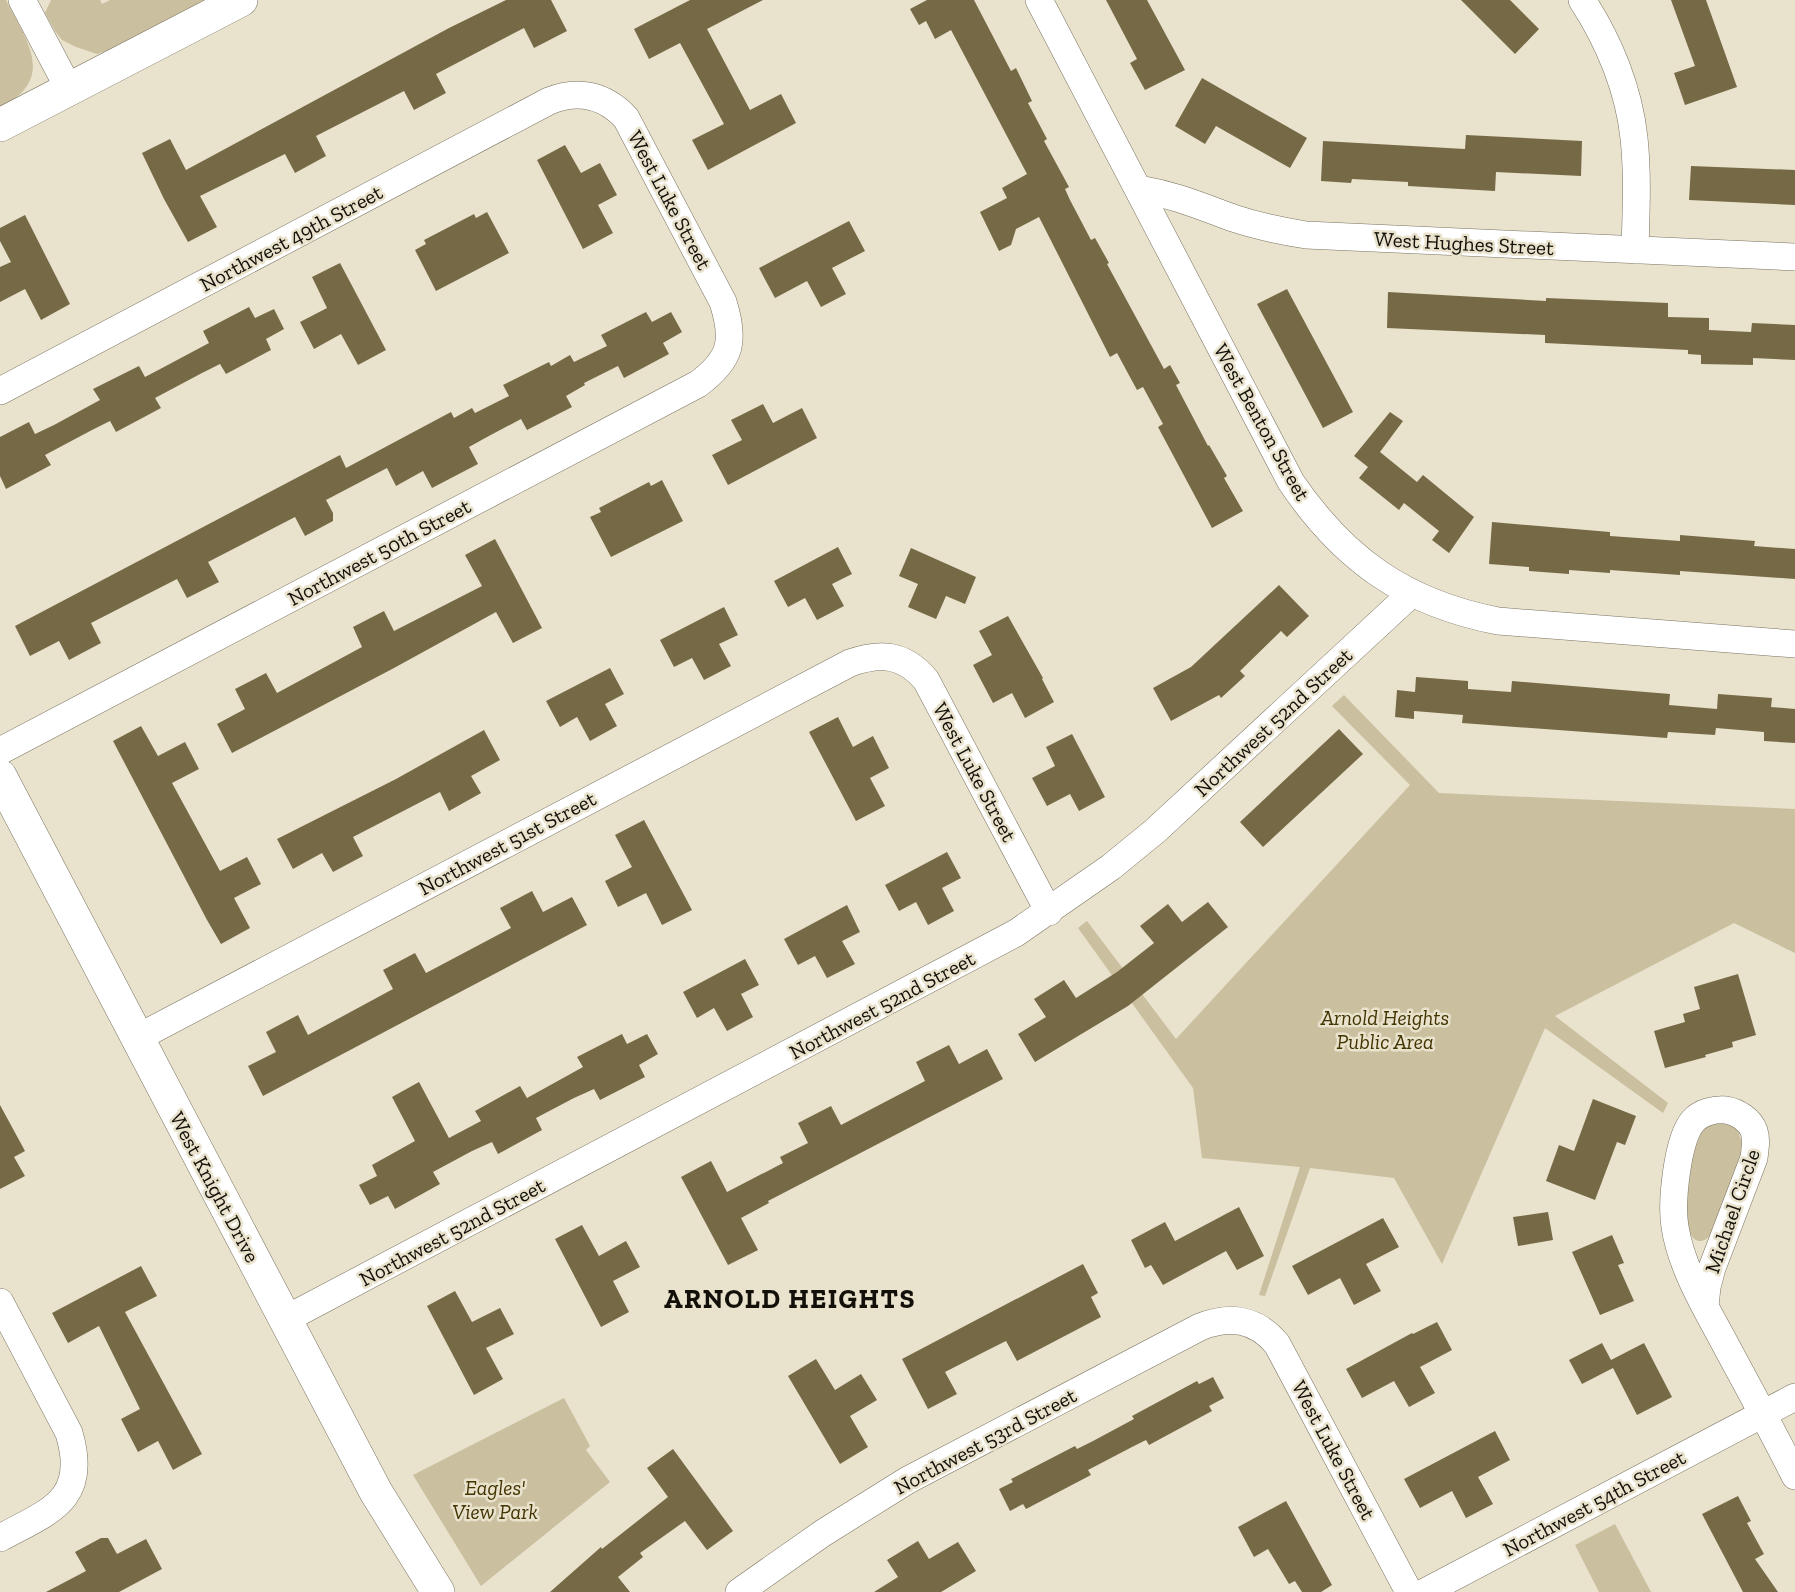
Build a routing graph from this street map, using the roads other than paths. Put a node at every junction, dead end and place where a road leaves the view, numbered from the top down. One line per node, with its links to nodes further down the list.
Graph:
1 (22, 0): 5 (street)
2 (241, 0): 5 (street)
3 (1039, 0): 8 (street, West Benton Street)
4 (1582, 0): 9 (street)
5 (69, 89): 7 (street)
6 (584, 94): 11 (street, West Luke Street); 12 (street, Northwest 49th Street)
7 (0, 125)
8 (1139, 189): 9 (street, West Hughes Street); 13 (street, West Benton Street)
9 (1635, 250): 10 (street, West Hughes Street)
10 (1795, 257)
11 (730, 328): 16 (street, Northwest 50th Street)
12 (0, 391)
13 (1412, 593): 14 (street, West Benton Street); 18 (street, Northwest 52nd Street)
14 (1795, 644)
15 (879, 656): 18 (street, West Luke Street); 19 (street, Northwest 51st Street)
16 (0, 751)
17 (0, 776): 19 (street, West Knight Drive)
18 (1048, 912): 22 (street, Northwest 52nd Street)
19 (137, 1038): 22 (street, West Knight Drive)
20 (0, 1302): 27 (street)
21 (1705, 1306): 21 (street, Michael Circle); 25 (street, Michael Circle)
22 (285, 1320): 28 (street, West Knight Drive)
23 (1244, 1322): 29 (street, Northwest 53rd Street); 30 (street, West Luke Street)
24 (1795, 1397): 25 (street)
25 (1763, 1415): 26 (street, Michael Circle); 31 (street, Northwest 54th Street)
26 (1795, 1476)
27 (0, 1538)
28 (438, 1592)
29 (739, 1592)
30 (1409, 1592)
31 (1425, 1592)

